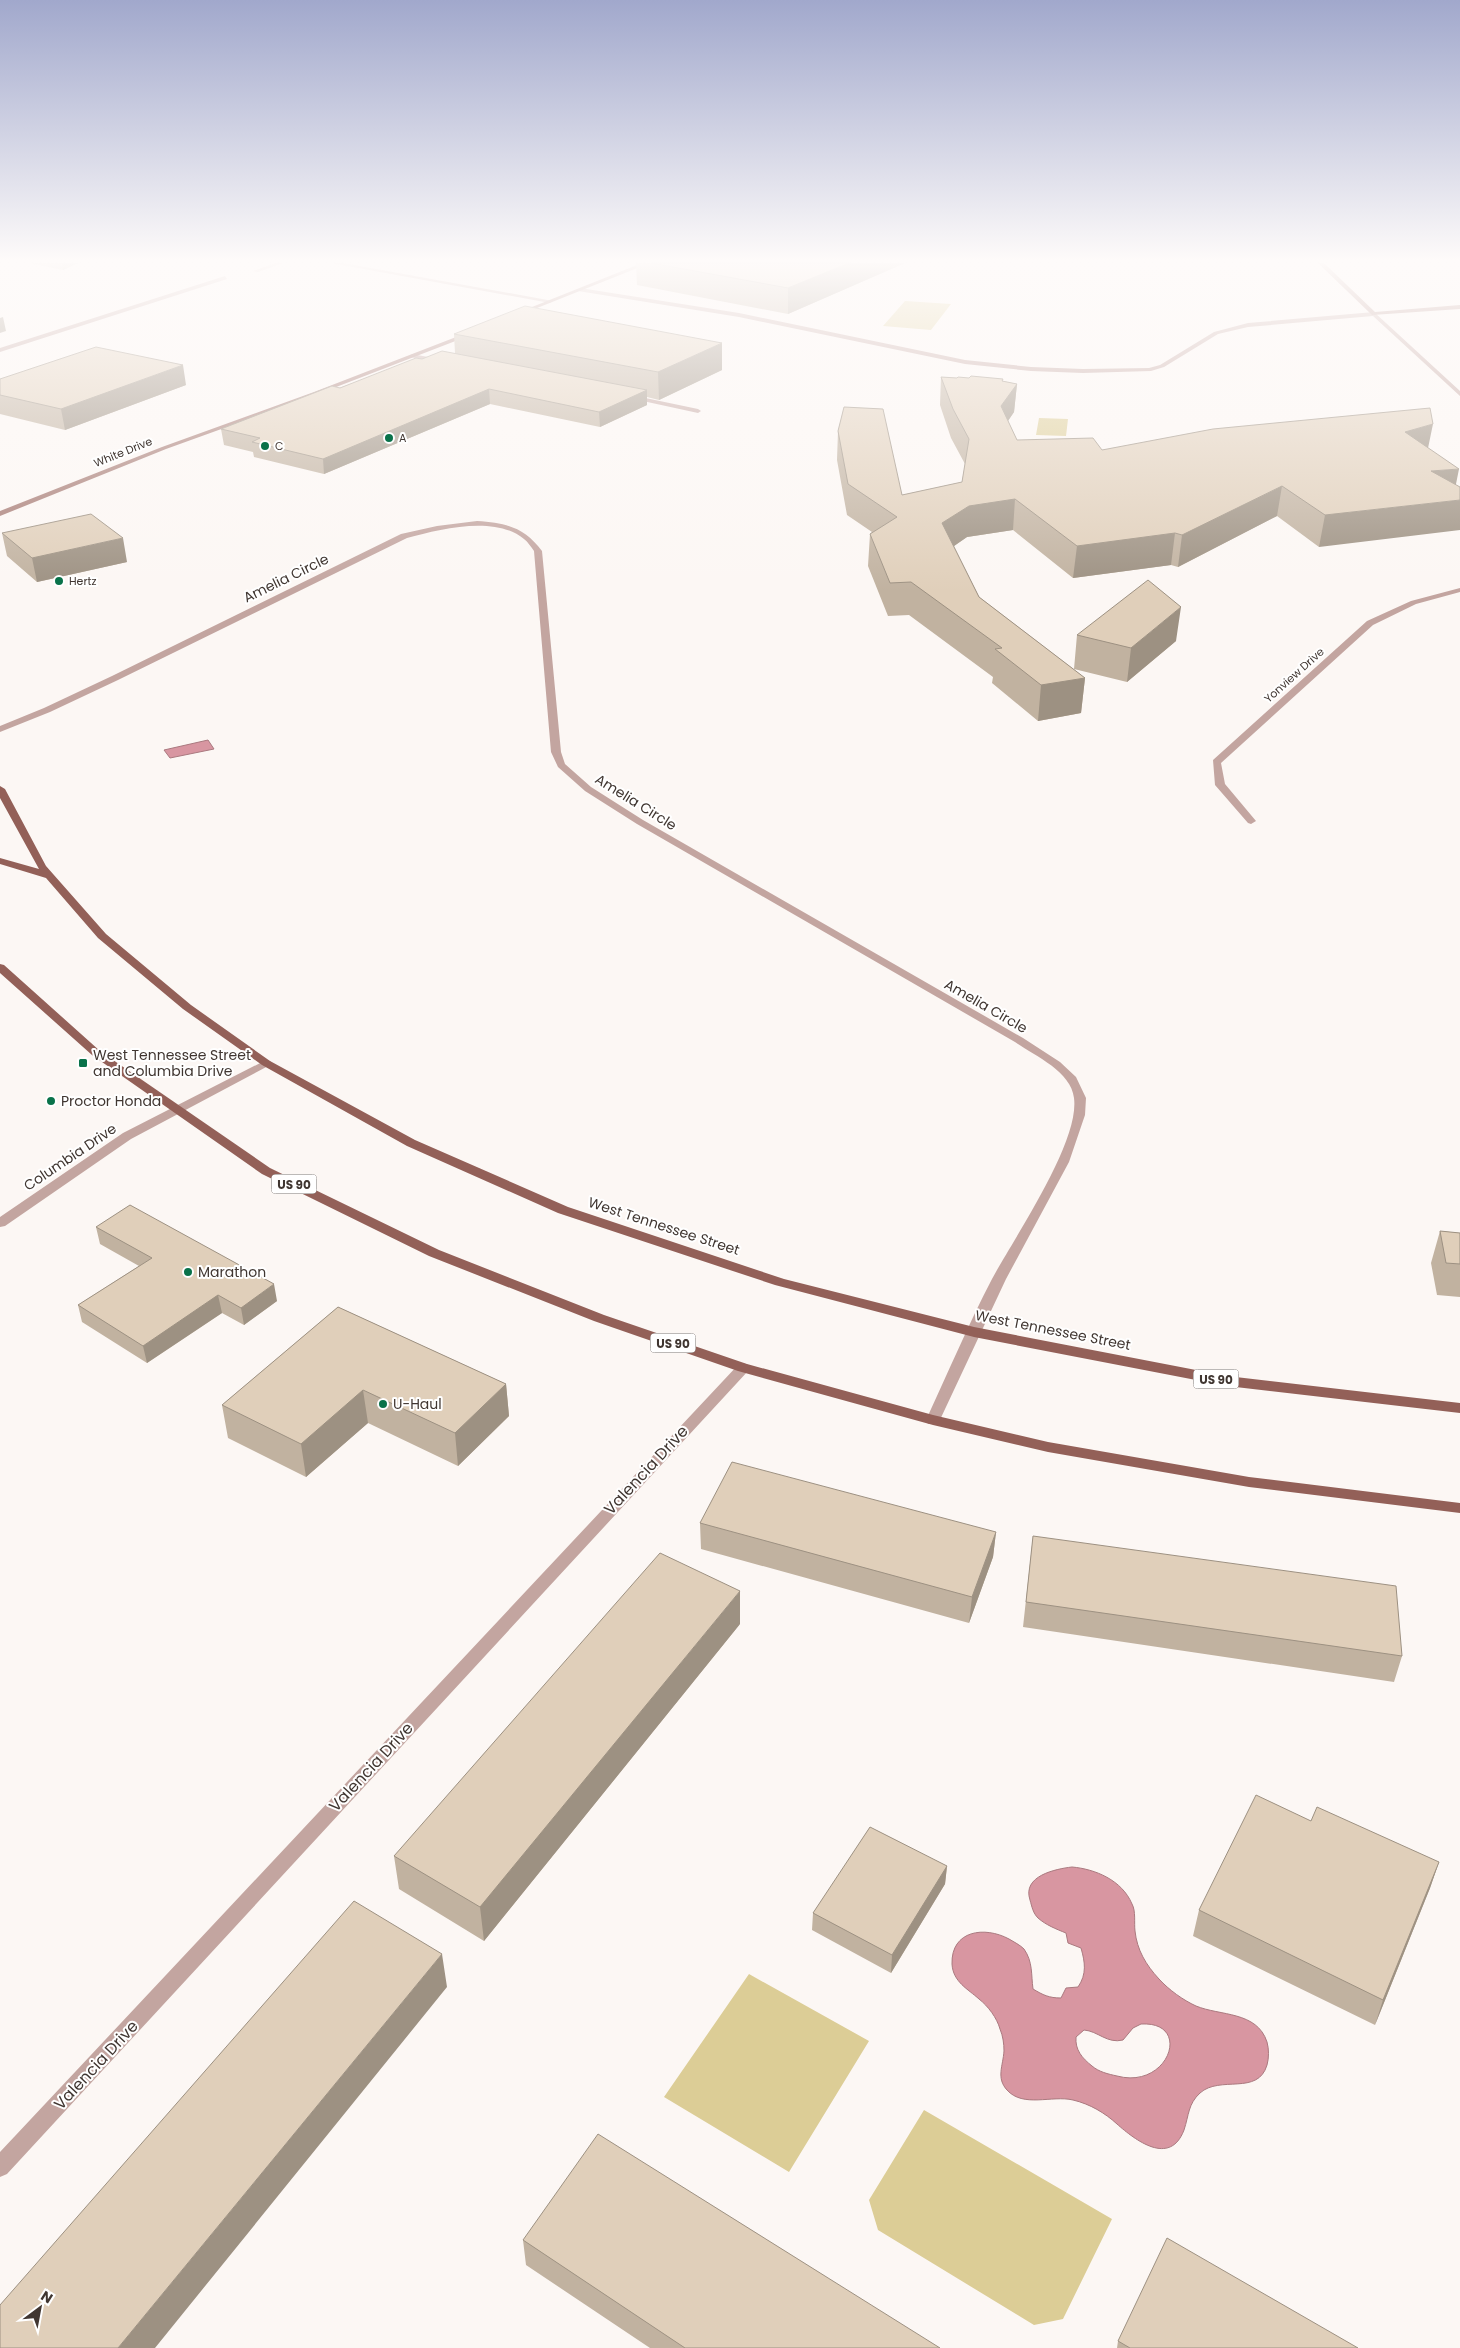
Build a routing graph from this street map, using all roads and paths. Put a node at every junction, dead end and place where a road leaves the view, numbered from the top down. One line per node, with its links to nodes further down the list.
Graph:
1 (367, 373): 6 (street, White Drive)
2 (1437, 373): 3 (street)
3 (1460, 394)
4 (625, 396): 5 (street)
5 (698, 411)
6 (0, 514)
7 (1460, 590): 10 (street, Yonview Drive)
8 (0, 729): 17 (street, Amelia Circle)
9 (0, 789): 12 (main road, West Tennessee Street / US 90)
10 (1251, 821)
11 (0, 861): 12 (main road)
12 (50, 876): 14 (main road, West Tennessee Street / US 90)
13 (0, 967): 15 (main road, US 90)
14 (266, 1063): 15 (street, Columbia Drive); 17 (main road, West Tennessee Street / US 90)
15 (176, 1110): 16 (street, Columbia Drive); 18 (main road, US 90)
16 (0, 1223)
17 (974, 1332): 19 (main road, West Tennessee Street / US 90); 20 (street, Amelia Circle)
18 (743, 1368): 20 (main road, US 90); 22 (street, Valencia Drive)
19 (1460, 1408)
20 (933, 1420): 21 (main road, US 90)
21 (1460, 1508)
22 (0, 2167)

